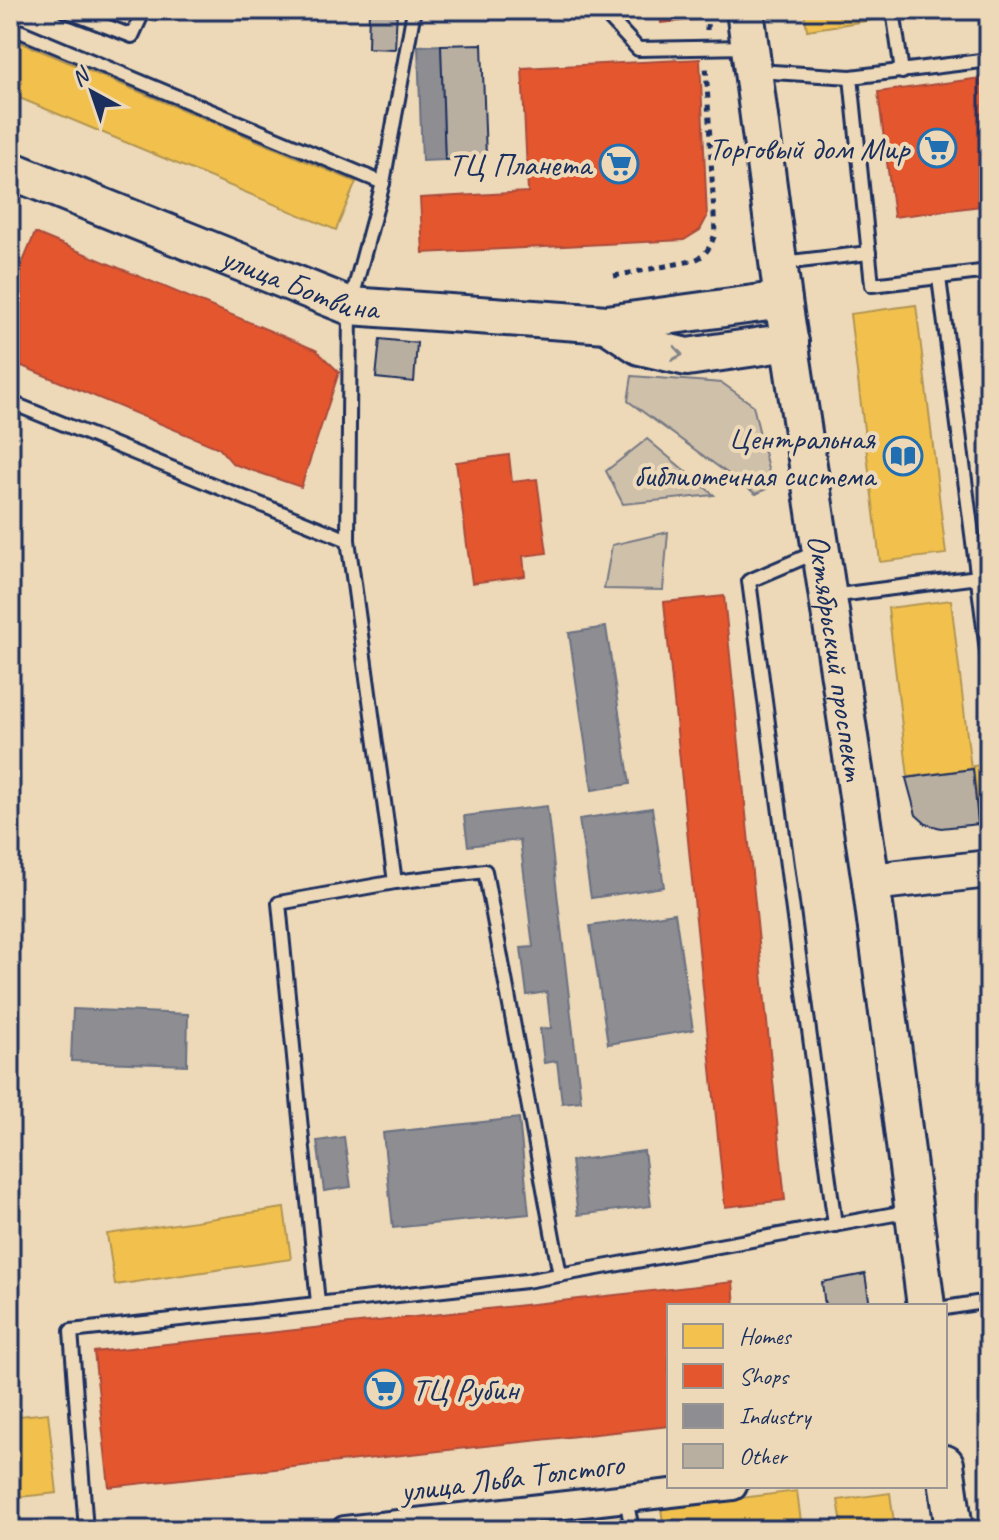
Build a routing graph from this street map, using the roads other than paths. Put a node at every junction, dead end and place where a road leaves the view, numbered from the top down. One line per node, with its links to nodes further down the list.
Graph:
1 (64, 10): 2 (lane)
2 (144, 10)
3 (414, 10): 13 (lane)
4 (602, 10): 8 (lane)
5 (745, 10): 8 (main road, Октябрьский проспект)
6 (893, 10): 10 (lane)
7 (10, 27): 13 (lane)
8 (752, 59): 11 (lane); 15 (main road, Октябрьский проспект)
9 (989, 60): 10 (lane)
10 (902, 72): 11 (lane)
11 (851, 77): 14 (lane)
12 (10, 170): 19 (main road, улица Ботвина)
13 (383, 183): 19 (lane)
14 (869, 253): 15 (lane); 17 (lane)
15 (779, 264): 18 (main road, Октябрьский проспект)
16 (989, 271): 17 (lane)
17 (939, 278): 25 (lane)
18 (783, 300): 20 (main road, улица Ботвина); 21 (main road, Октябрьский проспект)
19 (350, 306): 20 (main road, улица Ботвина); 23 (lane)
20 (607, 324): 21 (main road, улица Ботвина, one-way to 21)
21 (790, 342): 24 (main road, Октябрьский проспект)
22 (17, 405): 23 (lane)
23 (348, 540): 29 (lane)
24 (822, 550): 26 (main road, Октябрьский проспект); 32 (lane)
25 (978, 577): 26 (lane); 27 (lane)
26 (829, 596): 30 (main road, Октябрьский проспект)
27 (989, 666)
28 (989, 869): 30 (main road)
29 (395, 882): 33 (lane); 35 (lane)
30 (871, 882): 31 (main road, Октябрьский проспект)
31 (914, 1211): 32 (lane); 36 (main road, Октябрьский проспект)
32 (835, 1225): 33 (lane)
33 (560, 1275): 35 (lane)
34 (989, 1301): 37 (lane)
35 (318, 1303): 42 (lane)
36 (926, 1304)
37 (947, 1308)
38 (947, 1479): 45 (main road)
39 (715, 1488): 40 (street, улица Льва Толстого)
40 (626, 1498): 41 (street, улица Льва Толстого); 44 (lane)
41 (416, 1526): 43 (street, улица Льва Толстого)
42 (86, 1530)
43 (345, 1530)
44 (632, 1530)
45 (954, 1530)

